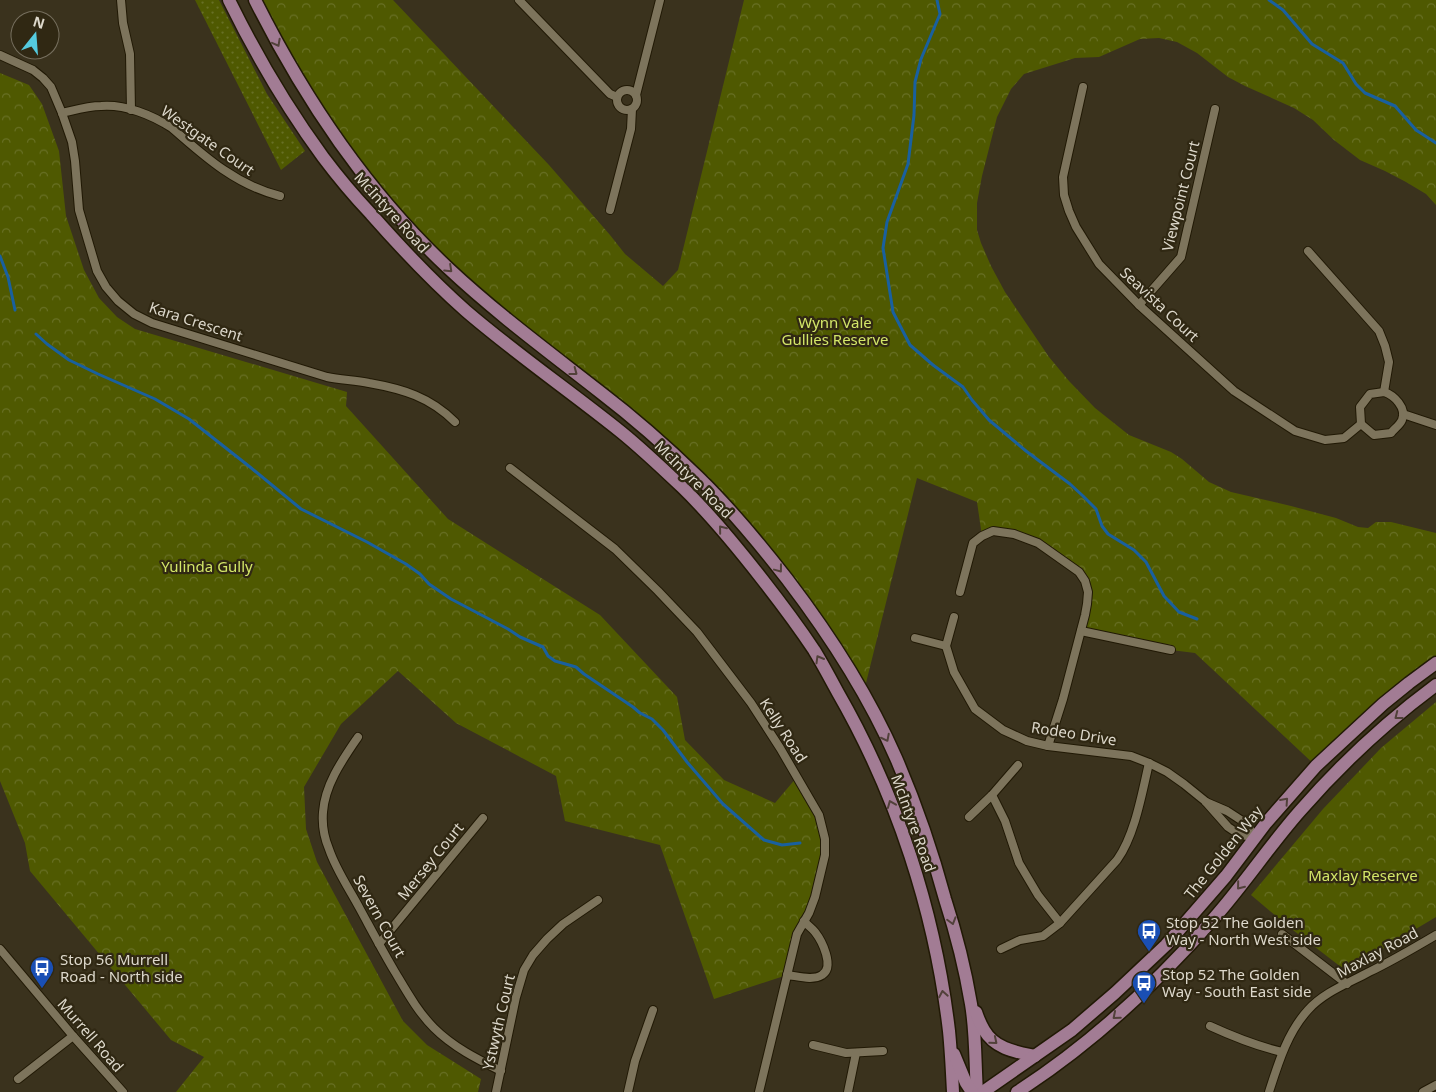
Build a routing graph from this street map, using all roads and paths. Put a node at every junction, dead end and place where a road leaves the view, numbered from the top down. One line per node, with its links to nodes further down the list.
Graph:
1 (121, 0): 12 (street)
2 (229, 0): 57 (main road, McIntyre Road, one-way to 2)
3 (255, 0): 53 (main road, McIntyre Road, one-way to 53)
4 (519, 0): 9 (street)
5 (660, 0): 8 (street)
6 (0, 55): 13 (street, Kara Crescent)
7 (1082, 87): 17 (street, Seavista Court)
8 (636, 95): 9 (street); 10 (street)
9 (617, 96): 10 (street)
10 (632, 109): 15 (street)
11 (1215, 109): 17 (street, Viewpoint Court)
12 (131, 110): 13 (street, Westgate Court); 14 (street, Westgate Court)
13 (62, 113): 20 (street, Kara Crescent)
14 (280, 196)
15 (610, 210)
16 (1308, 251): 18 (street)
17 (1138, 305): 21 (street, Seavista Court)
18 (1384, 392): 19 (street); 21 (street)
19 (1403, 414): 21 (street); 22 (street)
20 (455, 422)
21 (1361, 424)
22 (1436, 425)
23 (510, 468): 44 (street, Kelly Road)
24 (960, 592): 26 (street)
25 (954, 618): 28 (street)
26 (1081, 631): 29 (street); 33 (street)
27 (915, 638): 28 (street)
28 (946, 646): 33 (street, Rodeo Drive)
29 (1171, 650)
30 (1436, 663): 41 (main road, The Golden Way, one-way to 30)
31 (1436, 685): 40 (main road, one-way to 40)
32 (358, 737): 48 (street, Severn Court)
33 (1048, 746): 34 (street, Rodeo Drive)
34 (1149, 763): 37 (street, Rodeo Drive); 45 (street)
35 (1018, 765): 36 (street)
36 (992, 795): 38 (street); 45 (street)
37 (1205, 801): 41 (street, Rodeo Drive); 41 (street, Rodeo Drive)
38 (969, 817)
39 (483, 818): 48 (street, Mersey Court)
40 (1287, 828): 41 (main road); 42 (main road)
41 (1255, 837): 42 (main road); 62 (main road, The Golden Way)
42 (1253, 870): 64 (main road, one-way to 64)
43 (598, 900): 63 (street, Ystwyth Court)
44 (804, 921): 51 (street, Kelly Road); 51 (street)
45 (1060, 923): 50 (street)
46 (1282, 934): 52 (street)
47 (1436, 935): 52 (street, Maxlay Road)
48 (380, 944): 63 (street, Severn Court)
49 (0, 949): 56 (street, Murrell Road)
50 (1001, 949)
51 (787, 975): 70 (street, Kelly Road)
52 (1347, 984): 60 (street, Maxlay Road)
53 (971, 1003): 62 (main road, one-way to 62); 74 (main road, McIntyre Road)
54 (653, 1010): 69 (street)
55 (1210, 1026): 60 (street)
56 (73, 1036): 65 (street); 67 (street, Murrell Road)
57 (950, 1043): 72 (main road, McIntyre Road); 73 (main road)
58 (813, 1045): 61 (street)
59 (883, 1052): 61 (street)
60 (1282, 1052): 78 (street, Maxlay Road)
61 (856, 1053): 71 (street)
62 (1035, 1056): 75 (main road, The Golden Way)
63 (501, 1071): 68 (street, Ystwyth Court)
64 (1043, 1075): 76 (main road); 77 (main road)
65 (18, 1079)
66 (1436, 1084): 79 (street)
67 (123, 1092)
68 (496, 1092)
69 (628, 1092)
70 (759, 1092)
71 (848, 1092)
72 (953, 1092)
73 (972, 1092)
74 (977, 1092)
75 (983, 1092)
76 (1017, 1092)
77 (1030, 1092)
78 (1269, 1092)
79 (1423, 1092)

